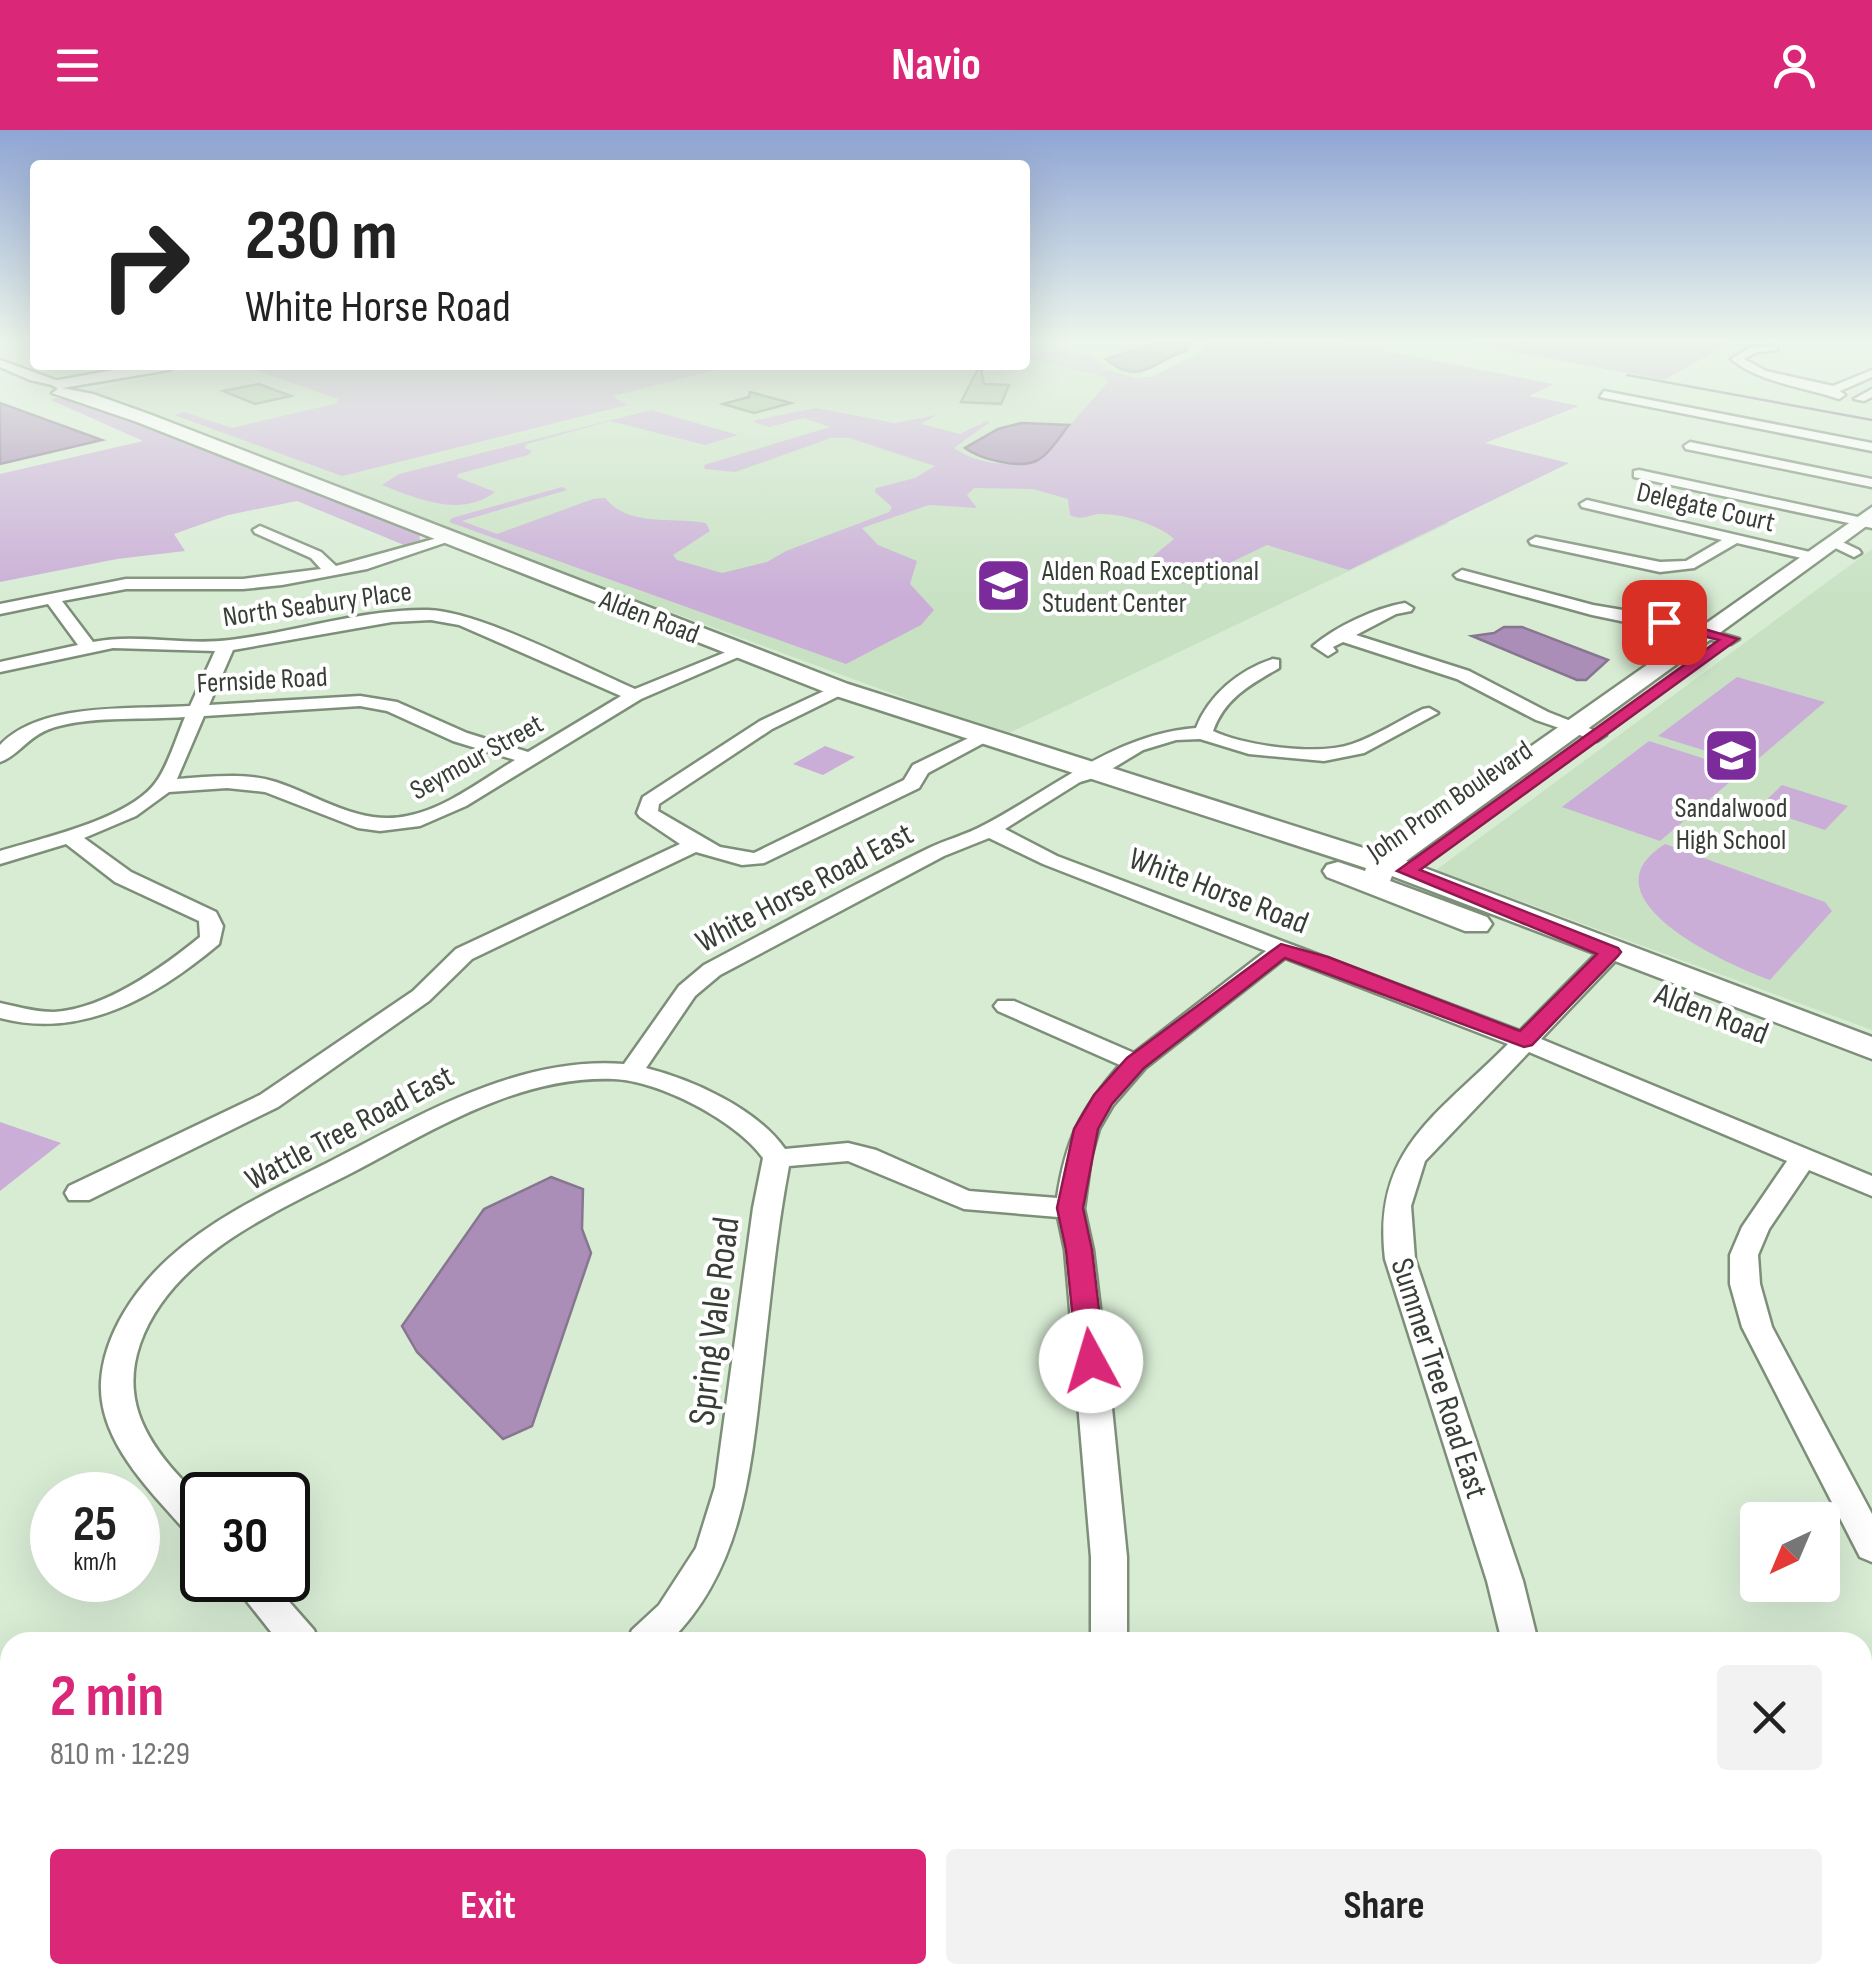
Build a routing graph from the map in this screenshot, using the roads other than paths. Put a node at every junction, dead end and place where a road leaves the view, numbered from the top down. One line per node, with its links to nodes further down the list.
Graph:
1 (159, 425): 10 (street, Alden Road)
2 (1756, 425): 4 (street)
3 (1690, 446): 6 (street)
4 (1872, 447)
5 (1639, 474): 9 (street)
6 (1872, 483)
7 (1587, 504): 11 (street, Delegate Court)
8 (260, 530): 13 (street)
9 (1854, 536): 11 (street, Delegate Court); 18 (street, John Prom Boulevard); 18 (street, John Prom Boulevard)
10 (452, 538): 13 (street); 21 (street, Alden Road)
11 (1734, 539): 12 (street)
12 (1536, 540)
13 (332, 572): 15 (street)
14 (1462, 575): 18 (street)
15 (52, 598): 17 (street); 19 (street)
16 (1405, 608): 28 (street)
17 (0, 609)
18 (1719, 636): 28 (street, John Prom Boulevard)
19 (87, 646): 20 (street, North Seabury Place); 23 (street, North Seabury Place)
20 (226, 646): 25 (street, North Seabury Place); 26 (street)
21 (742, 652): 24 (street, Alden Road); 25 (street, Seymour Street)
22 (1274, 664): 29 (street)
23 (0, 667)
24 (840, 689): 30 (street, Alden Road); 37 (street)
25 (635, 695): 32 (street, Seymour Street)
26 (196, 710): 31 (street, Fernside Road); 32 (street, Fernside Road); 34 (street)
27 (1429, 713): 29 (street)
28 (1585, 731): 39 (street, John Prom Boulevard)
29 (1203, 734): 33 (street, White Horse Road East)
30 (984, 738): 33 (street, Alden Road); 37 (street)
31 (0, 756)
32 (529, 758): 34 (street, Seymour Street)
33 (1092, 772): 35 (street, White Horse Road East); 39 (street, Alden Road)
34 (164, 786): 36 (street)
35 (990, 830): 40 (street, White Horse Road); 47 (street, White Horse Road East)
36 (67, 835): 38 (street); 43 (street)
37 (696, 844): 52 (street)
38 (0, 858)
39 (1387, 874): 41 (street, Alden Road)
40 (1281, 950): 44 (street, White Horse Road); 46 (street)
41 (1604, 960): 44 (street, Summer Tree Road East); 45 (street, Alden Road); 48 (street, Alden Road)
42 (1006, 1006): 46 (street)
43 (0, 1010)
44 (1524, 1040): 49 (street, White Horse Road); 60 (street, Summer Tree Road East)
45 (1872, 1048)
46 (1136, 1063): 53 (street)
47 (631, 1072): 50 (street); 54 (street, Wattle Tree Road East)
48 (1872, 1074)
49 (1804, 1157): 51 (street, White Horse Road); 55 (street)
50 (778, 1158): 53 (street); 58 (street, Spring Vale Road)
51 (1872, 1187)
52 (80, 1192)
53 (1070, 1208): 59 (street)
54 (180, 1499)
55 (1872, 1547)
56 (267, 1602): 57 (street)
57 (292, 1632)
58 (655, 1632)
59 (1109, 1632)
60 (1518, 1632)

